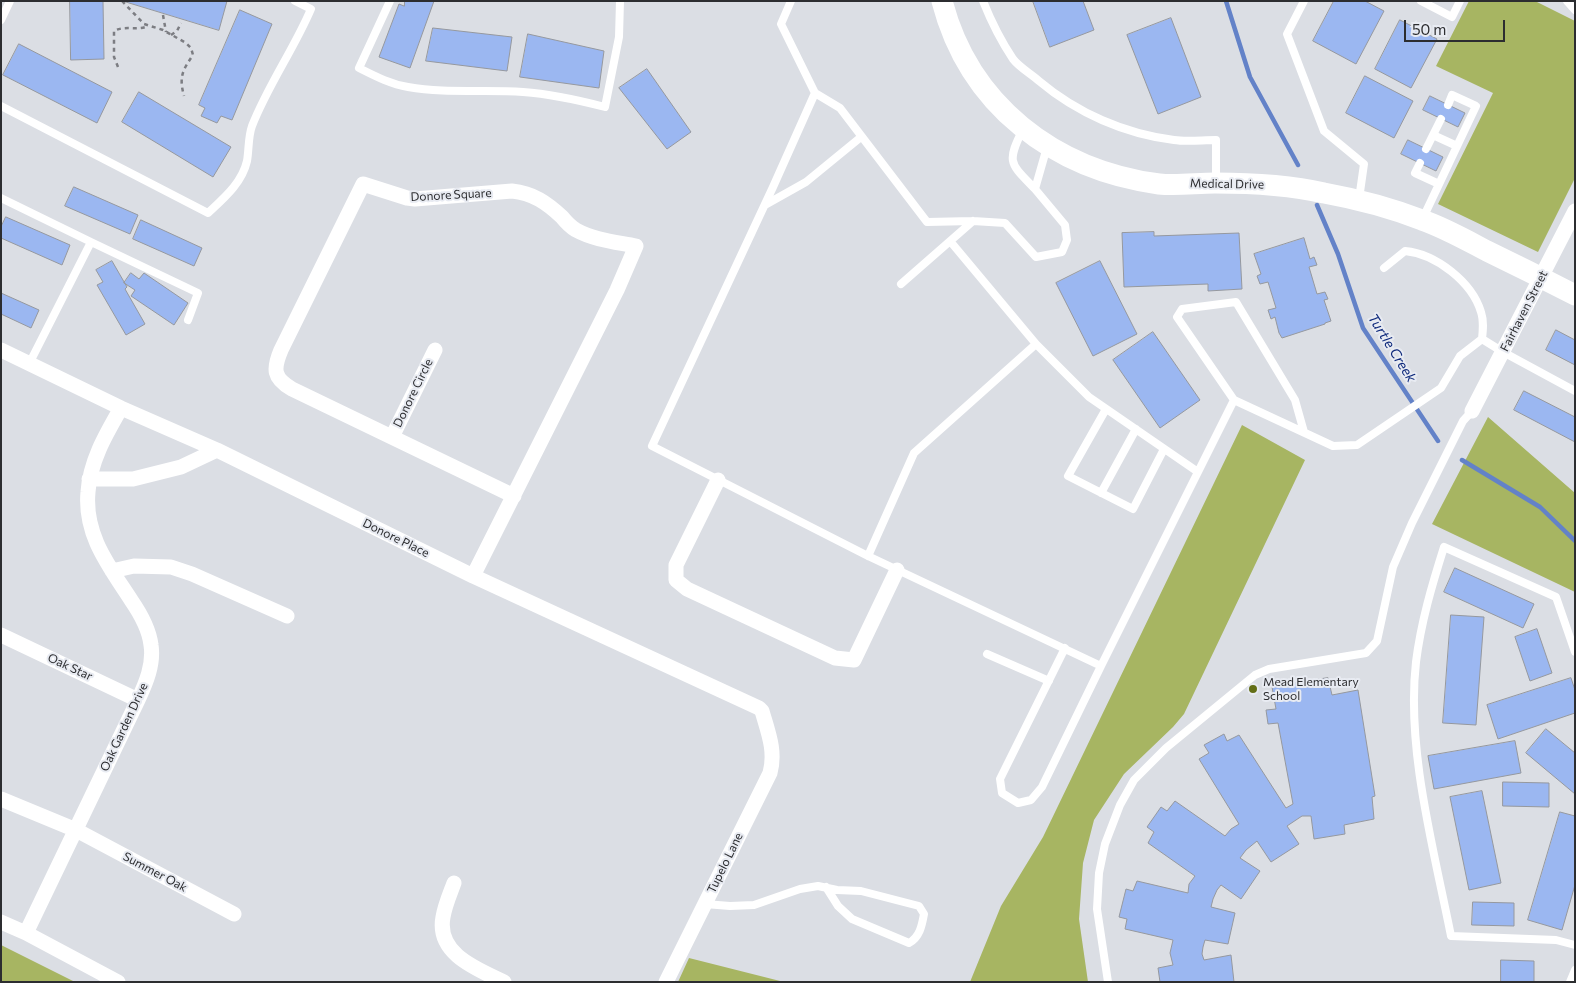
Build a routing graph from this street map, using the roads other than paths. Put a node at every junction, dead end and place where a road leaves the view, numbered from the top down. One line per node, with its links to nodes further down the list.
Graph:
1 (10, 1): 13 (lane)
2 (295, 1): 16 (lane)
3 (390, 1): 4 (lane)
4 (620, 1)
5 (791, 1): 14 (lane)
6 (942, 1): 18 (street, Medical Drive)
7 (983, 1): 25 (lane)
8 (1304, 1): 29 (lane)
9 (1421, 1): 10 (lane)
10 (1460, 1)
11 (1567, 1): 12 (lane)
12 (1575, 10)
13 (1, 20)
14 (815, 93): 20 (lane); 30 (lane)
15 (1448, 105): 22 (lane)
16 (1, 106)
17 (1441, 119): 19 (lane)
18 (1024, 128): 21 (street, Medical Drive); 27 (lane)
19 (1433, 135): 22 (lane); 23 (lane)
20 (862, 137): 30 (lane); 33 (lane)
21 (1047, 146): 25 (street, Medical Drive); 27 (lane)
22 (1457, 146): 26 (lane)
23 (1426, 149)
24 (1420, 163): 26 (lane)
25 (1216, 183): 29 (street, Medical Drive)
26 (1439, 184): 32 (lane)
27 (1034, 189): 33 (lane)
28 (1, 198): 35 (lane)
29 (1358, 201): 32 (street, Medical Drive)
30 (765, 205): 59 (lane)
31 (1575, 211): 37 (street, Fairhaven Street)
32 (1422, 220): 37 (street, Medical Drive)
33 (973, 221): 34 (lane)
34 (950, 241): 38 (lane); 42 (lane)
35 (91, 242): 40 (lane); 46 (lane)
36 (1384, 268): 41 (lane)
37 (1541, 278): 39 (street, Medical Drive); 45 (street, Fairhaven Street)
38 (901, 284)
39 (1575, 295)
40 (188, 320)
41 (1482, 339): 45 (lane); 53 (lane)
42 (1036, 344): 50 (lane); 62 (lane)
43 (1, 350): 46 (street, Donore Place)
44 (435, 350): 54 (street, Donore Circle)
45 (1503, 352): 47 (lane); 51 (street, Fairhaven Street)
46 (29, 364): 49 (street, Donore Place)
47 (1575, 391)
48 (1234, 400): 53 (lane); 53 (lane); 57 (lane)
49 (121, 408): 56 (street, Donore Place); 58 (street, Oak Garden Drive)
50 (1106, 409): 52 (lane); 60 (lane)
51 (1472, 411): 88 (lane)
52 (1136, 429): 55 (lane); 60 (lane)
53 (1304, 432)
54 (392, 437): 61 (street, Donore Square); 61 (street, Donore Square)
55 (1164, 449): 57 (lane); 60 (lane)
56 (217, 450): 58 (street); 65 (street, Donore Place)
57 (1198, 472): 71 (lane)
58 (90, 479): 64 (street, Oak Garden Drive)
59 (718, 480): 62 (lane); 63 (street)
60 (1101, 493)
61 (514, 496): 65 (street, Donore Square)
62 (868, 556): 63 (lane)
63 (897, 570): 68 (lane)
64 (112, 571): 66 (street); 73 (street, Oak Garden Drive)
65 (473, 576): 74 (street, Donore Place)
66 (287, 616)
67 (1, 635): 73 (street, Oak Star)
68 (1065, 648): 71 (lane); 72 (lane)
69 (1575, 652): 83 (lane)
70 (987, 654): 72 (lane)
71 (1101, 666): 72 (lane)
72 (1049, 680)
73 (138, 700): 76 (street, Oak Garden Drive)
74 (771, 742): 79 (street, Tupelo Lane)
75 (1, 799): 76 (street, Summer Oak)
76 (76, 830): 80 (street, Summer Oak); 82 (street, Oak Garden Drive)
77 (454, 884): 86 (street)
78 (826, 888): 78 (lane); 79 (lane)
79 (705, 904): 87 (street, Tupelo Lane)
80 (234, 914)
81 (1, 922): 82 (street)
82 (26, 933): 85 (street)
83 (1575, 944)
84 (1575, 970): 89 (lane)
85 (118, 982)
86 (504, 982)
87 (666, 982)
88 (1108, 982)
89 (1570, 982)

